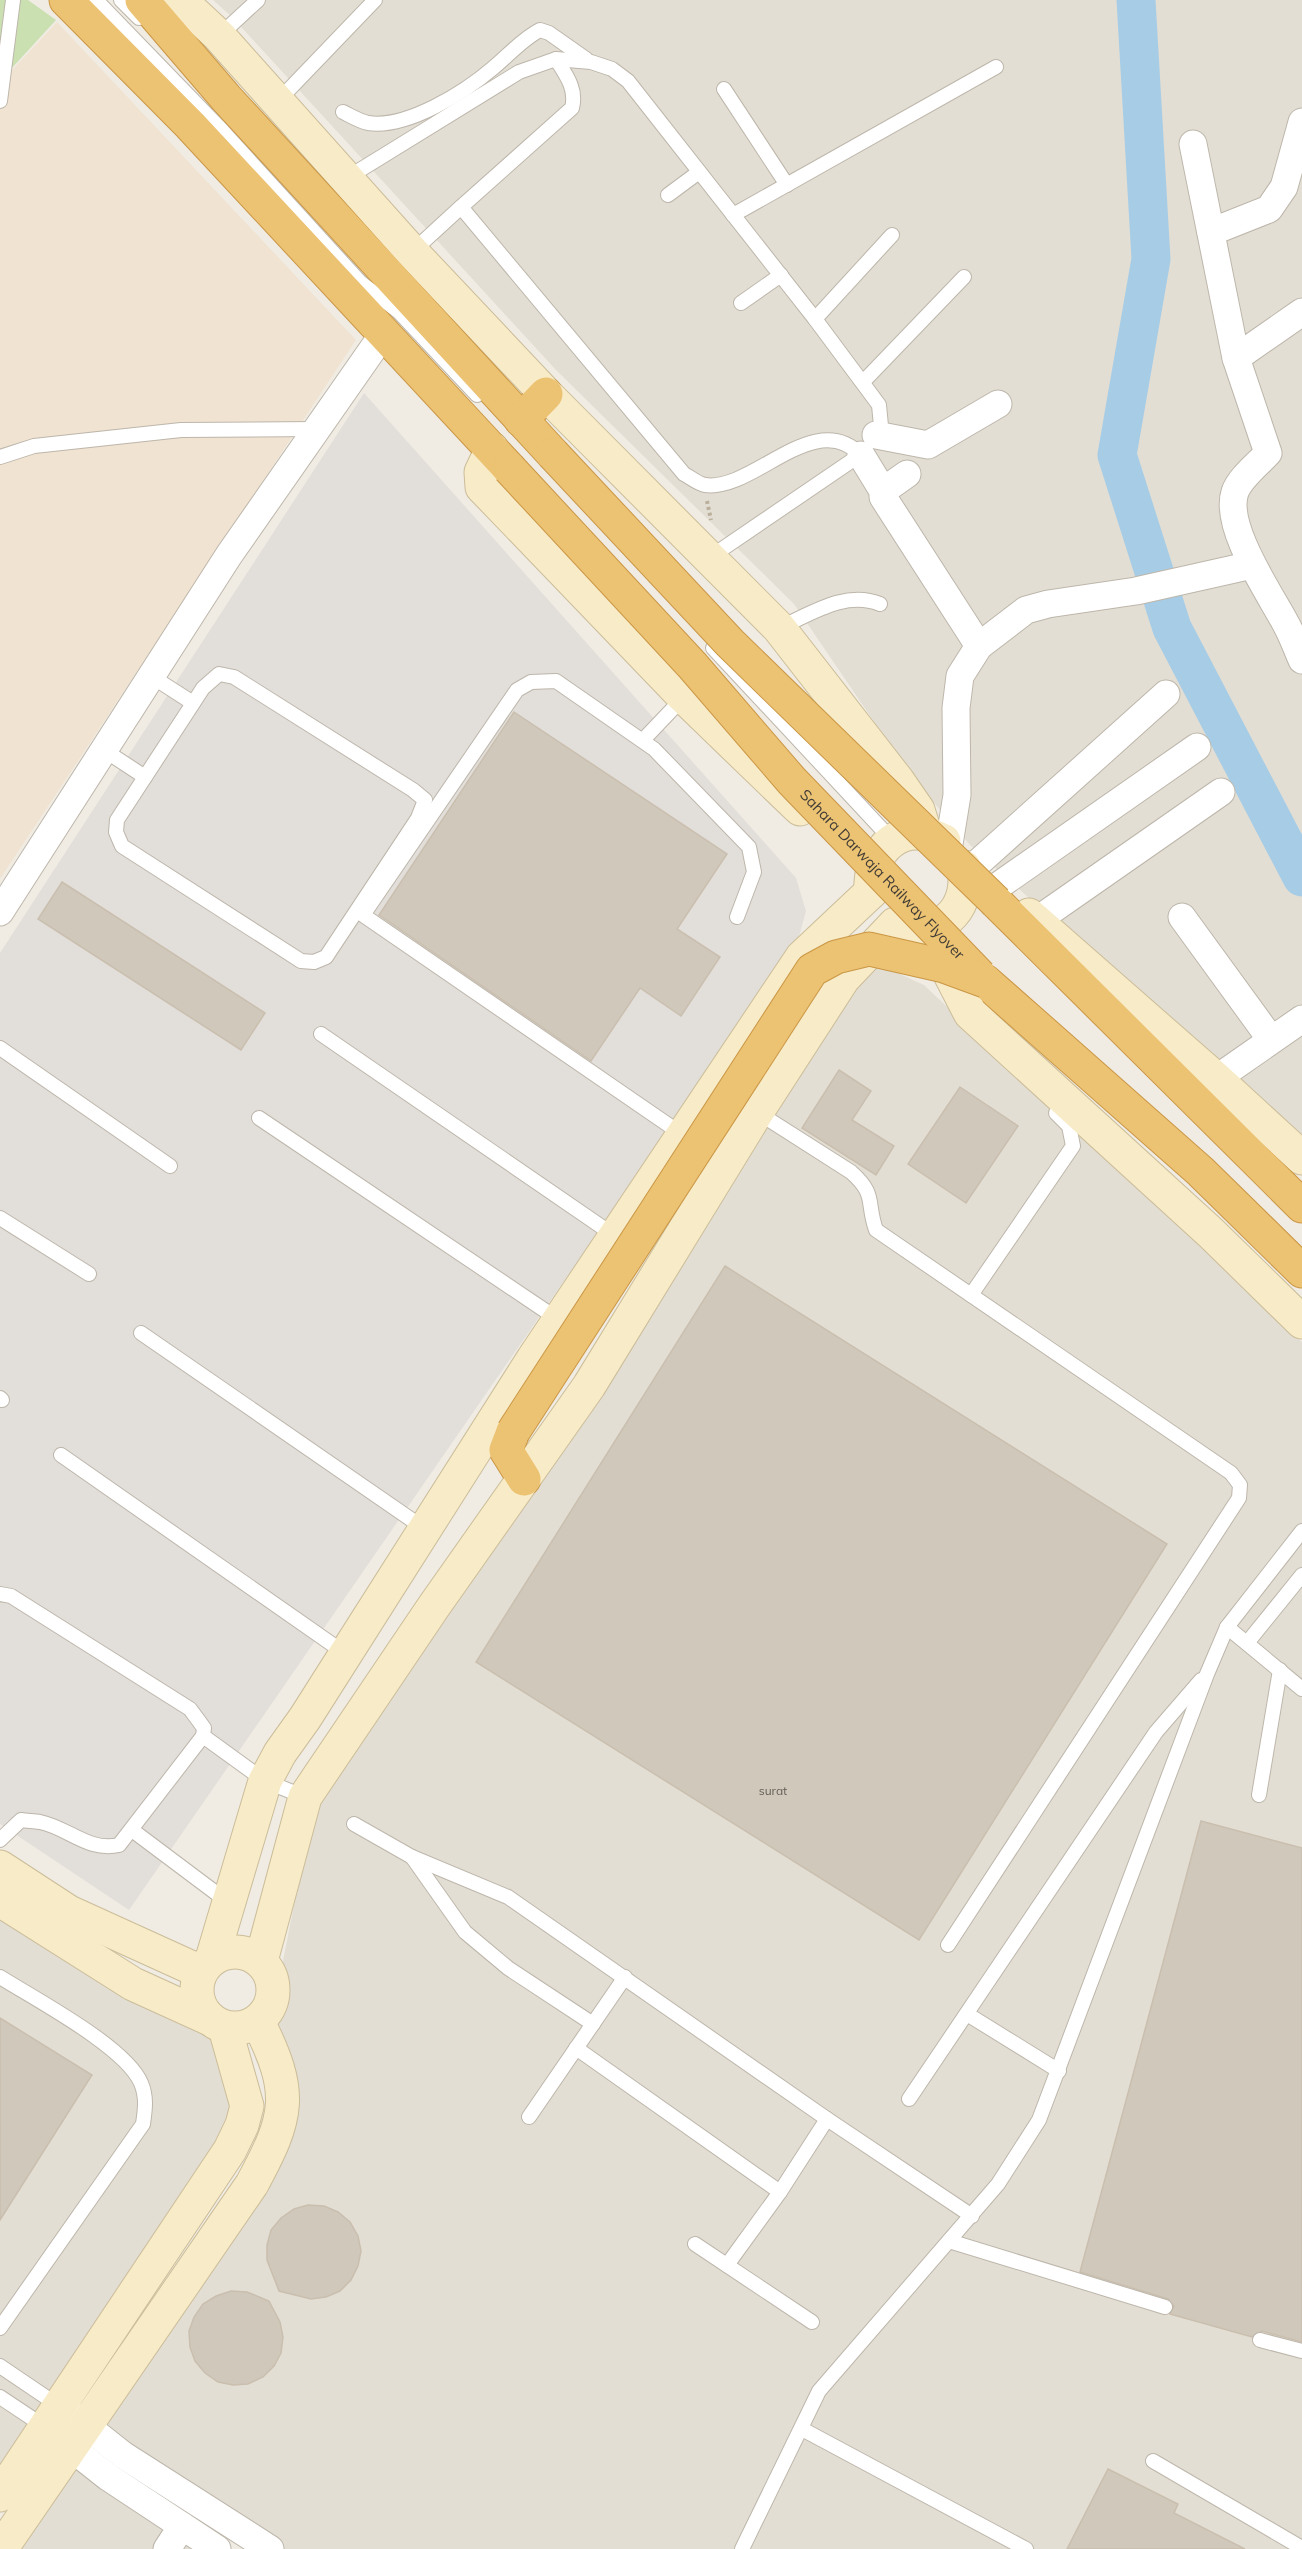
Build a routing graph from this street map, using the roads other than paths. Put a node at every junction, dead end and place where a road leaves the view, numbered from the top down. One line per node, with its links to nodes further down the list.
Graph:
1 (12, 0): 14 (lane)
2 (66, 0): 33 (highway, Sahara Darwaja Railway Flyover)
3 (96, 0): 33 (lane)
4 (121, 0): 33 (lane)
5 (141, 0): 39 (highway)
6 (180, 0): 9 (street)
7 (258, 0): 9 (lane)
8 (375, 0): 15 (lane)
9 (219, 36): 15 (street)
10 (556, 59): 11 (lane); 20 (lane); 23 (lane)
11 (591, 62): 16 (lane); 19 (lane)
12 (996, 68): 21 (lane)
13 (724, 88): 21 (lane)
14 (0, 101)
15 (277, 102): 20 (street)
16 (343, 112)
17 (1302, 122): 25 (street)
18 (1192, 144): 25 (street)
19 (699, 172): 22 (lane); 24 (lane)
20 (346, 179): 27 (street)
21 (788, 185): 24 (lane)
22 (668, 195)
23 (461, 207): 27 (lane); 41 (lane)
24 (733, 215): 28 (lane)
25 (1211, 232): 34 (street)
26 (892, 235): 32 (lane)
27 (412, 252): 36 (street)
28 (781, 275): 30 (lane); 32 (lane)
29 (964, 277): 35 (lane)
30 (741, 303)
31 (1302, 312): 34 (street)
32 (815, 319): 35 (lane)
33 (391, 322): 38 (lane); 40 (street); 43 (highway, Sahara Darwaja Railway Flyover)
34 (1236, 358): 47 (street)
35 (863, 382): 41 (lane)
36 (546, 394): 39 (highway); 46 (street)
37 (998, 404): 41 (street)
38 (488, 407)
39 (521, 420): 87 (highway, bridge)
40 (317, 429): 42 (lane); 54 (street)
41 (869, 445): 45 (street); 46 (lane)
42 (0, 457)
43 (500, 458): 56 (street); 73 (highway, Sahara Darwaja Railway Flyover, bridge)
44 (907, 474): 45 (street)
45 (883, 491): 52 (street)
46 (709, 558): 50 (street)
47 (1252, 565): 49 (street); 52 (street)
48 (880, 603): 50 (lane)
49 (1294, 623): 53 (street)
50 (779, 628): 64 (street)
51 (706, 641): 63 (lane)
52 (979, 646): 64 (street)
53 (1302, 660)
54 (151, 676): 57 (lane); 60 (street)
55 (1166, 694): 64 (street)
56 (684, 697): 58 (lane); 65 (street)
57 (193, 703): 61 (lane); 61 (lane)
58 (643, 740): 69 (lane); 84 (lane)
59 (1197, 747): 66 (street)
60 (104, 750): 61 (lane); 67 (street)
61 (145, 777)
62 (1221, 792): 70 (street)
63 (892, 841): 64 (street); 65 (street)
64 (952, 854): 66 (street); 71 (street)
65 (871, 885): 71 (street); 84 (street)
66 (998, 886): 70 (street)
67 (0, 912)
68 (1182, 916): 77 (street)
69 (737, 917)
70 (1036, 921): 80 (street)
71 (911, 926): 72 (street); 74 (street)
72 (869, 949): 73 (highway, bridge); 82 (street); 97 (highway, bridge)
73 (985, 981): 90 (highway, Sahara Darwaja Railway Flyover)
74 (970, 1013): 79 (lane); 94 (street)
75 (1302, 1019): 77 (street)
76 (321, 1034): 89 (lane)
77 (1270, 1038): 80 (street)
78 (0, 1047): 86 (lane)
79 (1011, 1070)
80 (1216, 1079): 85 (street)
81 (1044, 1102): 92 (lane)
82 (757, 1113): 92 (lane); 97 (street)
83 (259, 1118): 93 (lane)
84 (683, 1135): 89 (street)
85 (1302, 1158)
86 (170, 1166)
87 (1302, 1206)
88 (0, 1218): 91 (lane)
89 (615, 1236): 93 (street)
90 (1302, 1271)
91 (89, 1274)
92 (971, 1295): 119 (lane)
93 (559, 1320): 98 (street)
94 (1302, 1322)
95 (141, 1333): 98 (lane)
96 (61, 1455): 104 (lane)
97 (524, 1479): 111 (street)
98 (425, 1529): 104 (street)
99 (1302, 1531): 102 (lane)
100 (1302, 1575): 103 (lane)
101 (0, 1594): 108 (lane)
102 (1227, 1627): 103 (lane); 106 (lane)
103 (1247, 1643): 105 (lane)
104 (346, 1654): 109 (street)
105 (1280, 1670): 107 (lane); 110 (lane)
106 (1207, 1674): 124 (lane); 129 (lane)
107 (1302, 1689)
108 (203, 1736): 109 (lane); 113 (lane)
109 (265, 1781): 111 (lane); 118 (street)
110 (1259, 1795)
111 (305, 1797): 120 (street)
112 (354, 1824): 115 (lane)
113 (132, 1830): 114 (lane); 118 (lane)
114 (0, 1840)
115 (412, 1857): 123 (lane); 127 (lane)
116 (0, 1867): 121 (street)
117 (0, 1900): 126 (street)
118 (228, 1902): 121 (street)
119 (948, 1945)
120 (261, 1961): 121 (street); 125 (street)
121 (207, 1965): 126 (street)
122 (0, 1977): 140 (lane)
123 (625, 1977): 127 (lane); 132 (lane)
124 (967, 2014): 129 (lane); 130 (lane)
125 (258, 2022): 126 (street); 147 (street)
126 (218, 2024): 145 (street)
127 (593, 2024): 128 (lane)
128 (576, 2048): 131 (lane); 133 (lane)
129 (1059, 2071): 134 (lane)
130 (909, 2099)
131 (529, 2117)
132 (827, 2119): 133 (lane); 134 (lane)
133 (780, 2192): 137 (lane)
134 (972, 2216): 135 (lane)
135 (949, 2241): 138 (lane); 146 (lane)
136 (695, 2244): 137 (lane)
137 (727, 2265): 139 (lane)
138 (1165, 2307)
139 (812, 2322)
140 (0, 2328)
141 (1260, 2340): 142 (lane)
142 (1302, 2351)
143 (0, 2366): 145 (lane)
144 (0, 2397): 145 (lane)
145 (52, 2416): 147 (street); 149 (street)
146 (802, 2429): 157 (lane); 158 (lane)
147 (79, 2437): 150 (street); 151 (street); 153 (street)
148 (1154, 2461): 152 (lane)
149 (0, 2495)
150 (182, 2526): 154 (street); 155 (street)
151 (241, 2541): 156 (street)
152 (1302, 2548)
153 (2, 2549)
154 (167, 2549)
155 (217, 2549)
156 (270, 2549)
157 (742, 2549)
158 (1026, 2549)

